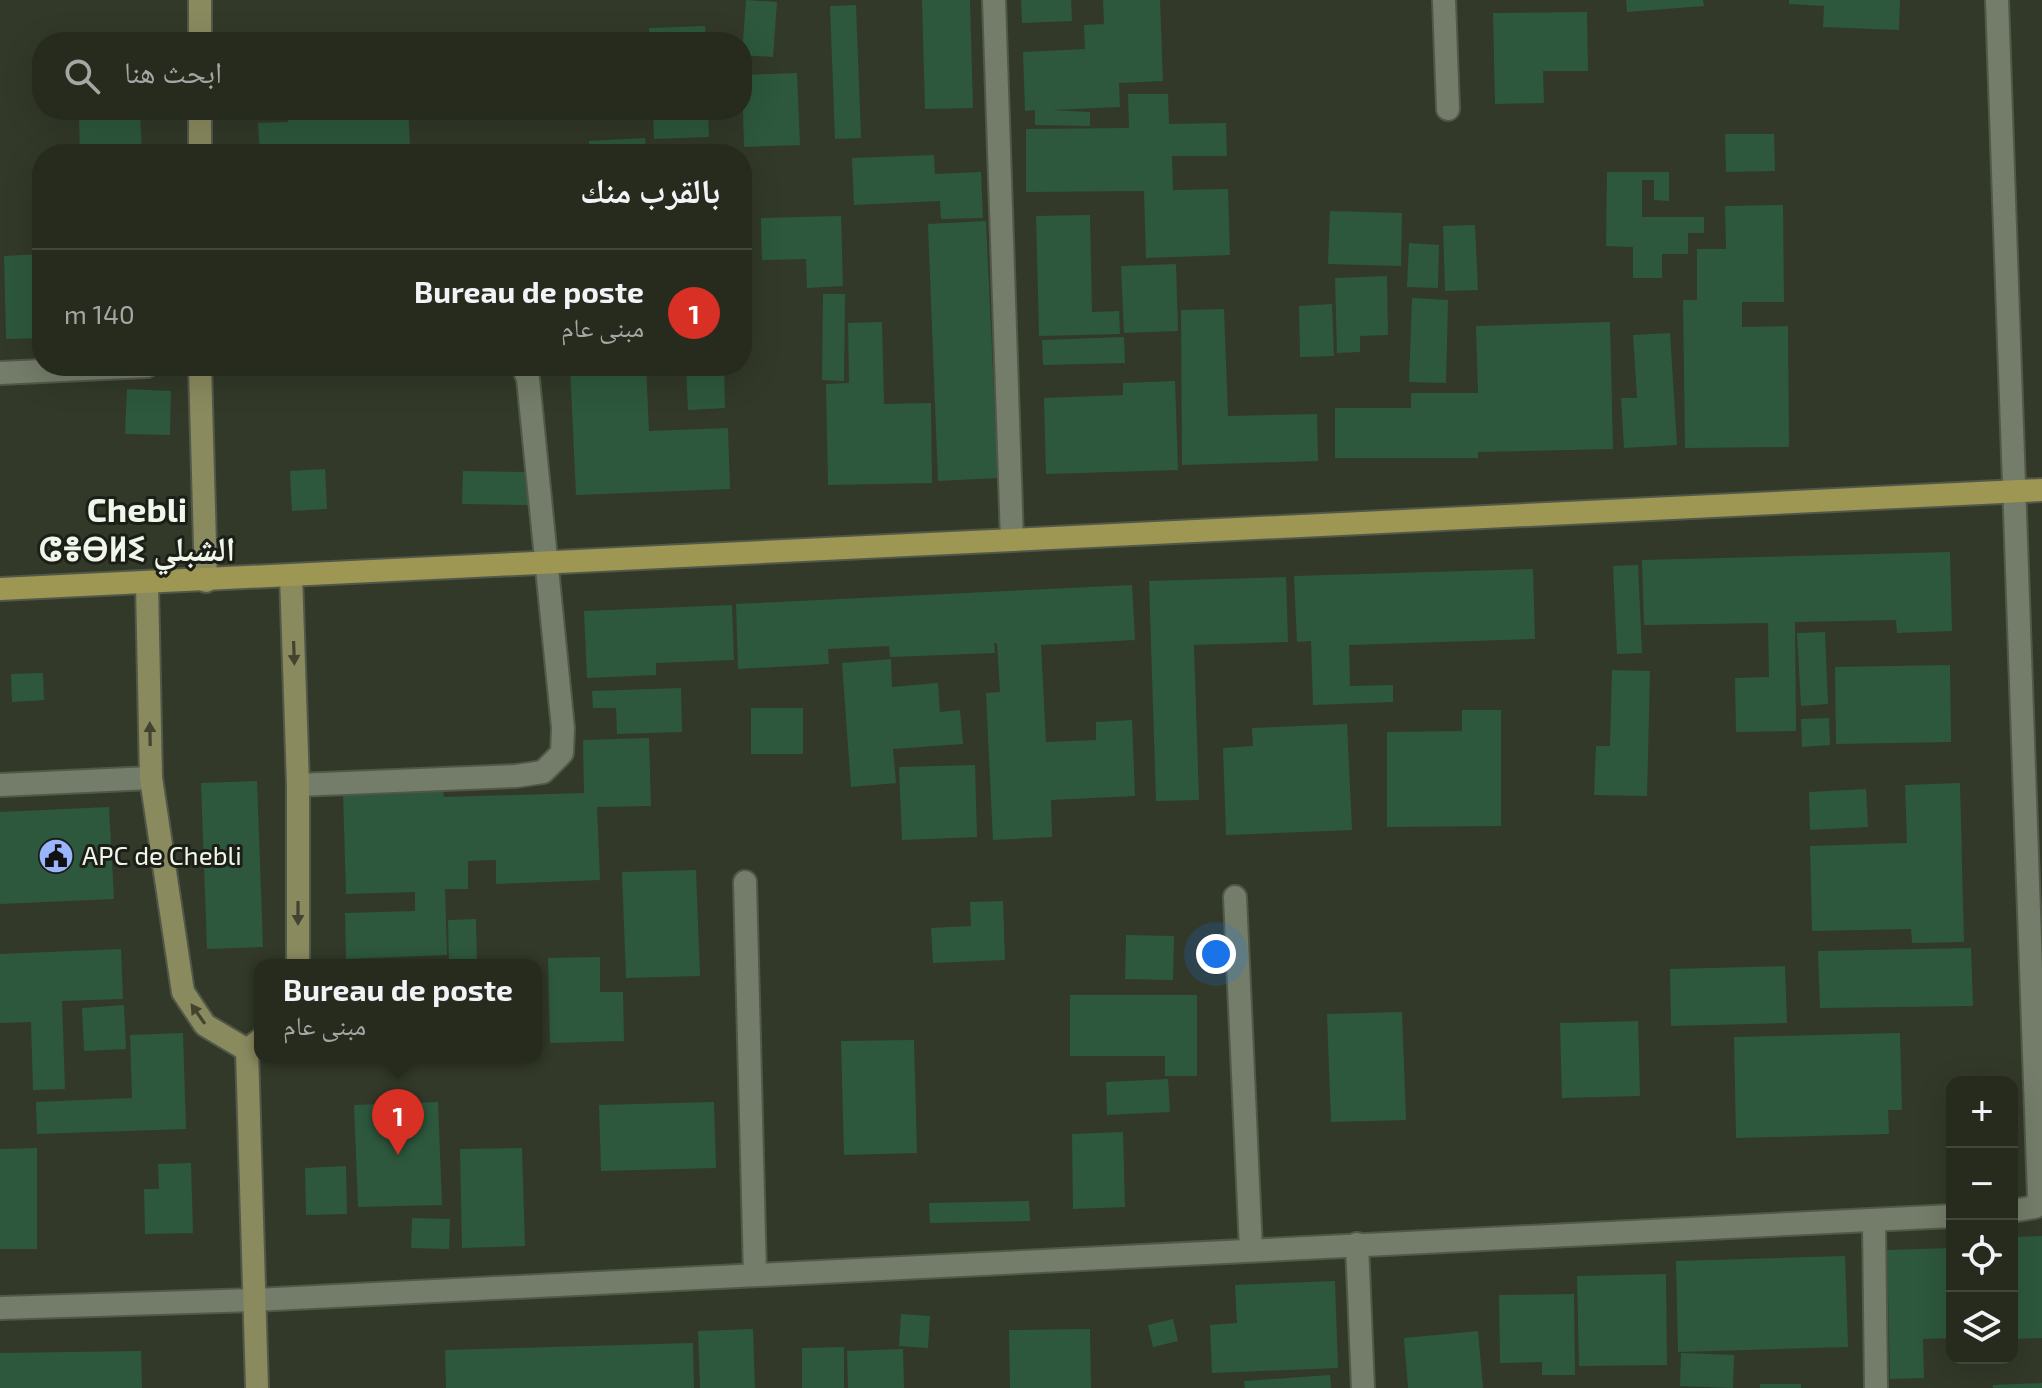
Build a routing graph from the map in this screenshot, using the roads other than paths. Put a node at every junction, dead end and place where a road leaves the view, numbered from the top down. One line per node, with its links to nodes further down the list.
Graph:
1 (200, 0): 5 (main road)
2 (994, 0): 15 (street)
3 (1444, 0): 6 (street)
4 (1997, 0): 14 (street)
5 (200, 32)
6 (1448, 109)
7 (200, 120): 8 (main road)
8 (200, 144)
9 (32, 371): 10 (street)
10 (0, 373)
11 (200, 376): 18 (main road)
12 (527, 376): 16 (street)
13 (2042, 490): 14 (main road)
14 (2016, 491): 15 (main road); 28 (street)
15 (1012, 540): 16 (main road)
16 (548, 563): 17 (main road); 23 (street)
17 (291, 575): 18 (main road); 23 (main road, one-way to 23)
18 (206, 581): 19 (main road)
19 (147, 584): 20 (main road); 21 (main road, one-way to 19)
20 (0, 589)
21 (151, 778): 22 (street); 27 (main road, one-way to 21)
22 (0, 785)
23 (298, 785): 26 (main road, one-way to 26)
24 (745, 882): 33 (street)
25 (1235, 897): 32 (street)
26 (298, 959)
27 (254, 1045): 34 (main road)
28 (2018, 1210)
29 (1946, 1217): 30 (street)
30 (1874, 1223): 31 (street); 38 (street)
31 (1357, 1244): 32 (street); 37 (street)
32 (1251, 1250): 33 (street)
33 (755, 1275): 34 (street)
34 (254, 1300): 35 (street); 36 (main road)
35 (0, 1308)
36 (257, 1388)
37 (1363, 1388)
38 (1876, 1388)

